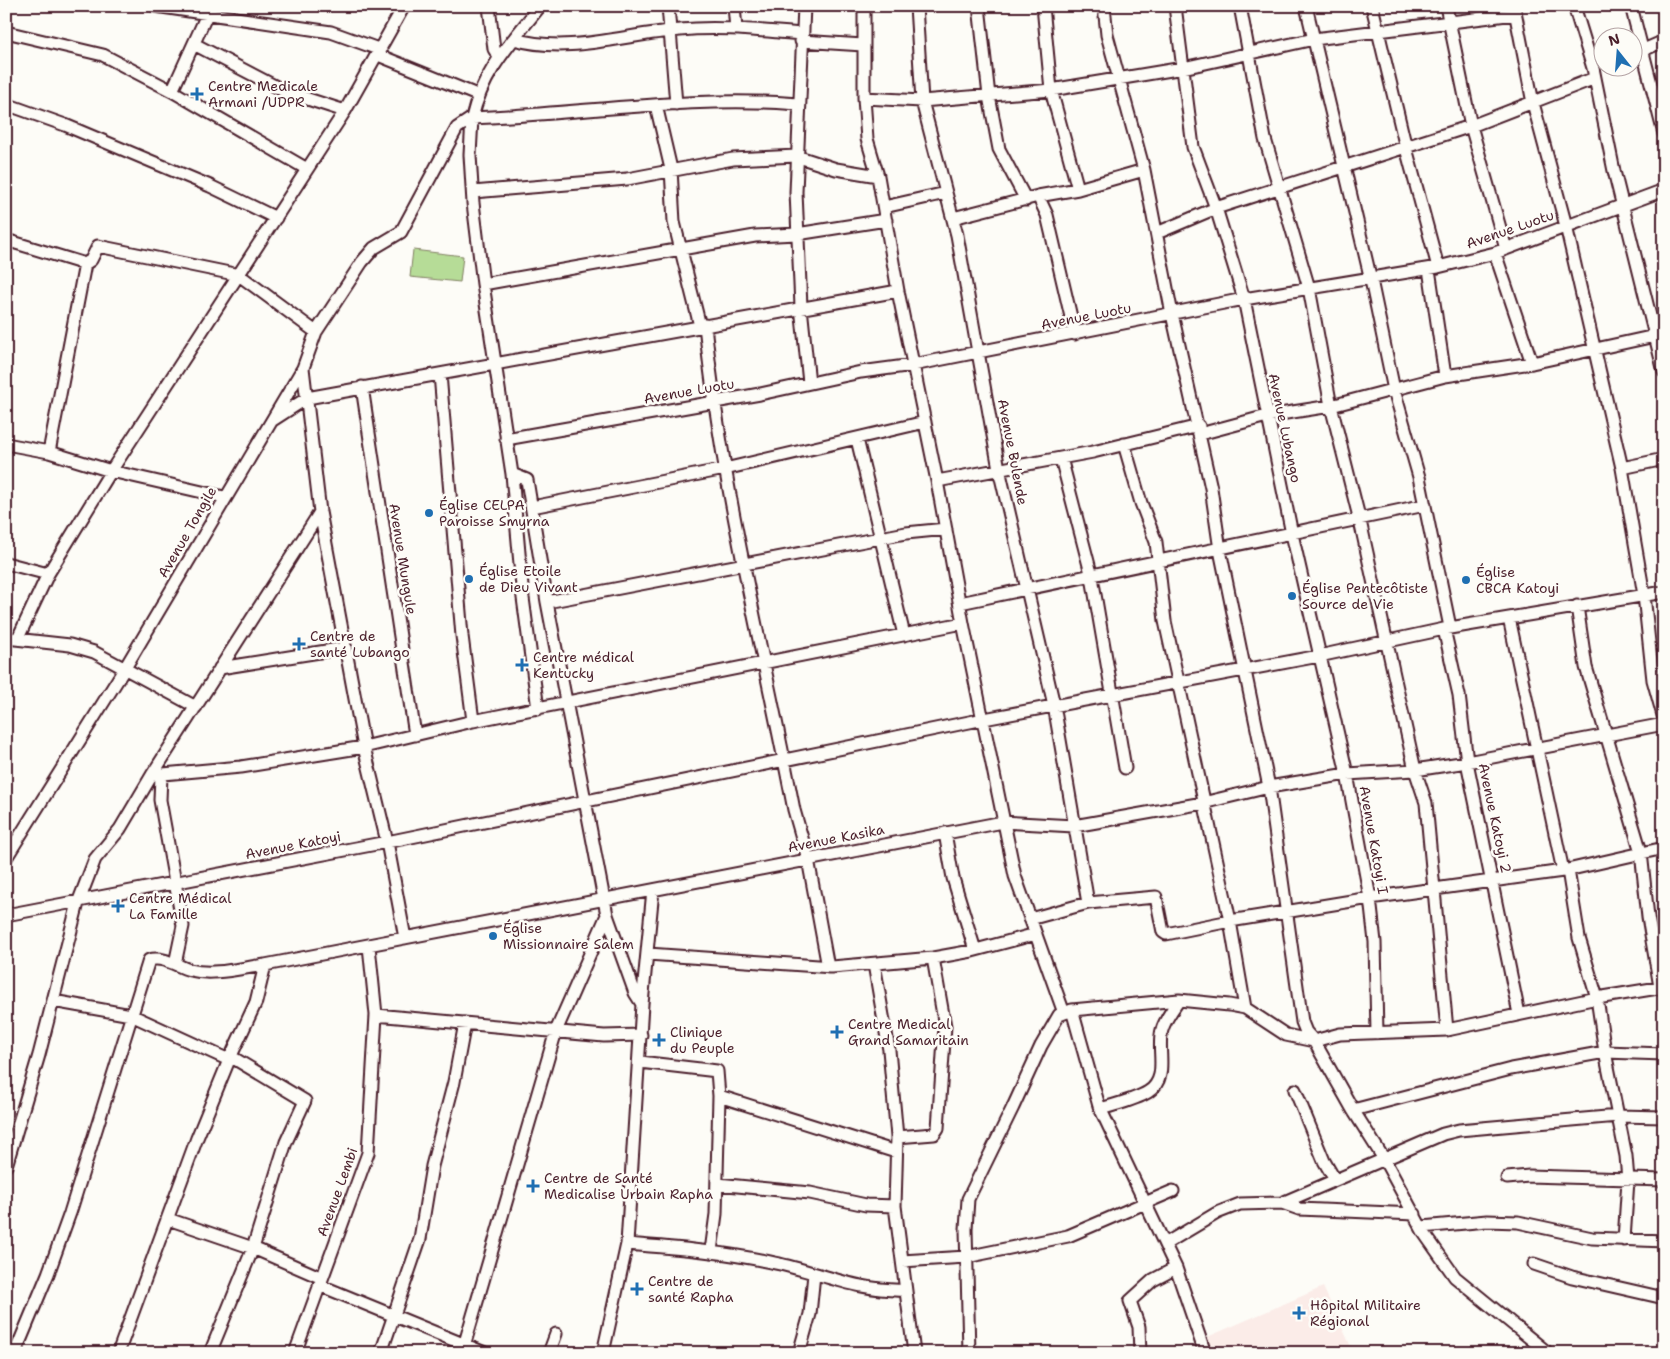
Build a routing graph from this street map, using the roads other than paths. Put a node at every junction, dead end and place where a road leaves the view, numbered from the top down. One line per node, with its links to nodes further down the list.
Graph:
1 (155, 6): 20 (street)
2 (404, 6): 35 (street)
3 (489, 6): 38 (street)
4 (540, 6): 29 (street)
5 (668, 6): 25 (street)
6 (734, 6): 24 (street)
7 (804, 6): 28 (street)
8 (864, 6): 33 (street)
9 (916, 6): 49 (street, Avenue Bulende)
10 (979, 6): 47 (street)
11 (1043, 6): 45 (street)
12 (1104, 6): 43 (street)
13 (1175, 6): 40 (street, Avenue Lubango)
14 (1240, 6): 36 (street)
15 (1306, 6): 30 (street, Avenue Katoyi 2)
16 (1372, 6): 26 (street)
17 (1446, 6): 22 (street)
18 (1574, 6): 37 (street)
19 (1631, 6): 23 (street)
20 (209, 10): 32 (street); 35 (street)
21 (1515, 10): 22 (street); 50 (street)
22 (1450, 24): 26 (street); 57 (street)
23 (1634, 28)
24 (736, 29): 25 (street); 28 (street)
25 (669, 31): 29 (street); 52 (street)
26 (1378, 31): 30 (street); 59 (street)
27 (6, 32): 44 (street)
28 (802, 38): 33 (street); 53 (street)
29 (514, 39): 38 (street)
30 (1314, 39): 36 (street); 61 (street, Avenue Katoyi 2)
31 (1664, 41): 34 (street)
32 (194, 44): 44 (street); 55 (street)
33 (863, 45): 48 (street)
34 (1642, 51)
35 (379, 53): 46 (street); 55 (street)
36 (1248, 54): 40 (street); 66 (street)
37 (1592, 56)
38 (499, 57): 46 (street)
39 (1642, 65): 58 (street)
40 (1183, 68): 43 (street); 75 (street, Avenue Lubango)
41 (1592, 73): 50 (street)
42 (1598, 78): 73 (street)
43 (1120, 80): 45 (street); 64 (street)
44 (172, 90): 62 (street)
45 (1051, 90): 47 (street); 67 (street)
46 (477, 95): 56 (street)
47 (989, 96): 49 (street); 72 (street)
48 (864, 98): 49 (street); 65 (street)
49 (922, 101): 70 (street, Avenue Bulende)
50 (1533, 103): 57 (street); 79 (street)
51 (6, 104): 76 (street)
52 (676, 104): 53 (street); 54 (street)
53 (798, 104): 60 (street)
54 (656, 105): 56 (street); 63 (street)
55 (345, 111): 62 (street)
56 (472, 118): 69 (street); 96 (street)
57 (1471, 126): 59 (street); 84 (street)
58 (1664, 134)
59 (1406, 148): 61 (street); 86 (street)
60 (796, 156): 63 (street); 65 (street); 81 (street)
61 (1343, 167): 66 (street); 88 (street, Avenue Katoyi 2)
62 (307, 169): 76 (street)
63 (671, 169): 69 (street); 83 (street)
64 (1144, 170): 67 (street); 80 (street)
65 (878, 176): 74 (street)
66 (1281, 188): 75 (street); 90 (street)
67 (1078, 189): 71 (street)
68 (1664, 190): 73 (street, Avenue Luotu)
69 (473, 192): 89 (street)
70 (946, 193): 74 (street); 77 (street, Avenue Bulende)
71 (1038, 196): 72 (street); 97 (street)
72 (1026, 200): 77 (street)
73 (1624, 206): 79 (street, Avenue Luotu); 98 (street)
74 (884, 207): 78 (street)
75 (1216, 208): 80 (street); 92 (street, Avenue Lubango)
76 (276, 218): 87 (street)
77 (953, 218): 100 (street, Avenue Bulende)
78 (886, 220): 81 (street); 91 (street)
79 (1566, 226): 84 (street, Avenue Luotu); 99 (street)
80 (1157, 233): 94 (street)
81 (797, 234): 83 (street); 93 (street)
82 (6, 240): 85 (street)
83 (681, 249): 89 (street); 95 (street)
84 (1500, 251): 86 (street, Avenue Luotu); 101 (street)
85 (85, 264): 87 (street); 122 (street)
86 (1433, 268): 88 (street, Avenue Luotu); 107 (street)
87 (240, 275): 96 (street); 128 (street)
88 (1371, 280): 90 (street, Avenue Luotu); 110 (street, Avenue Katoyi 2)
89 (483, 284): 102 (street)
90 (1309, 288): 92 (street, Avenue Luotu); 113 (street)
91 (898, 291): 93 (street, Avenue Tongile); 103 (street)
92 (1244, 299): 94 (street, Avenue Luotu); 114 (street, Avenue Lubango)
93 (801, 307): 95 (street, Avenue Tongile); 108 (street)
94 (1172, 314): 97 (street, Avenue Luotu); 117 (street)
95 (702, 326): 102 (street, Avenue Tongile); 112 (street)
96 (316, 332): 104 (street)
97 (1075, 334): 100 (street, Avenue Luotu)
98 (1660, 335): 99 (street); 105 (street)
99 (1595, 349): 101 (street); 125 (street)
100 (980, 351): 103 (street, Avenue Luotu); 127 (street, Avenue Bulende)
101 (1532, 364): 107 (street)
102 (495, 365): 106 (street, Avenue Tongile); 118 (street)
103 (913, 365): 108 (street, Avenue Luotu); 115 (street)
104 (303, 368): 111 (street); 116 (street)
105 (1664, 372)
106 (440, 374): 109 (street, Avenue Tongile); 171 (street)
107 (1445, 376): 110 (street)
108 (809, 383): 112 (street, Avenue Luotu)
109 (362, 387): 111 (street, Avenue Tongile); 173 (street, Avenue Mungule)
110 (1394, 390): 113 (street); 132 (street, Avenue Katoyi 2)
111 (307, 398): 116 (street, Avenue Tongile); 134 (street)
112 (713, 402): 118 (street, Avenue Luotu); 126 (street)
113 (1331, 406): 114 (street); 135 (street)
114 (1268, 416): 117 (street); 137 (street, Avenue Lubango)
115 (925, 422): 119 (street); 130 (street)
116 (270, 423): 131 (street, Avenue Tongile)
117 (1199, 430): 121 (street); 139 (street)
118 (506, 439): 129 (street)
119 (856, 439): 126 (street); 138 (street)
120 (6, 444): 122 (street)
121 (1124, 444): 123 (street); 141 (street)
122 (49, 452): 128 (street)
123 (1061, 458): 127 (street); 144 (street)
124 (1664, 460): 125 (street)
125 (1622, 468): 147 (street)
126 (725, 469): 133 (street); 142 (street)
127 (999, 469): 130 (street); 145 (street, Avenue Bulende)
128 (111, 471): 131 (street); 143 (street)
129 (512, 474): 133 (street); 168 (street)
130 (937, 481): 136 (street)
131 (224, 497): 160 (street, Avenue Tongile)
132 (1425, 505): 135 (street); 153 (street, Avenue Katoyi 2)
133 (532, 507): 148 (street)
134 (320, 512): 157 (street); 161 (street)
135 (1360, 520): 137 (street); 156 (street)
136 (946, 529): 138 (street); 149 (street)
137 (1292, 534): 139 (street); 158 (street, Avenue Lubango)
138 (880, 538): 142 (street); 154 (street)
139 (1220, 550): 141 (street); 162 (street)
140 (6, 563): 143 (street)
141 (1159, 563): 144 (street); 163 (street)
142 (744, 564): 148 (street); 159 (street)
143 (48, 574): 155 (street)
144 (1092, 577): 145 (street); 164 (street)
145 (1026, 591): 149 (street); 166 (street, Avenue Bulende)
146 (1664, 592): 147 (street, Avenue Katoyi)
147 (1644, 595): 150 (street, Avenue Katoyi); 170 (street)
148 (547, 602): 165 (street)
149 (960, 603): 152 (street)
150 (1577, 606): 151 (street, Avenue Katoyi); 174 (street)
151 (1509, 618): 153 (street, Avenue Katoyi); 176 (street)
152 (963, 623): 154 (street); 169 (street)
153 (1447, 628): 156 (street, Avenue Katoyi); 178 (street, Avenue Katoyi 2)
154 (904, 635): 159 (street)
155 (12, 638): 160 (street)
156 (1386, 641): 158 (street, Avenue Katoyi); 180 (street)
157 (346, 648): 161 (street); 175 (street)
158 (1319, 656): 162 (street, Avenue Katoyi); 181 (street, Avenue Katoyi I)
159 (764, 664): 165 (street); 177 (street)
160 (125, 668): 167 (street); 192 (street, Avenue Tongile)
161 (220, 668): 167 (street)
162 (1245, 670): 163 (street, Avenue Katoyi); 183 (street)
163 (1178, 683): 164 (street, Avenue Katoyi); 185 (street)
164 (1114, 694): 166 (street, Avenue Katoyi); 179 (street)
165 (566, 703): 168 (street); 184 (street)
166 (1054, 705): 169 (street, Avenue Katoyi); 187 (street, Avenue Bulende)
167 (196, 706): 182 (street)
168 (538, 709): 171 (street)
169 (984, 719): 177 (street, Avenue Katoyi); 186 (street)
170 (1664, 719)
171 (473, 721): 173 (street)
172 (1664, 724): 174 (street, Avenue Kasika)
173 (415, 735): 175 (street)
174 (1608, 735): 176 (street, Avenue Kasika); 191 (street)
175 (364, 747): 182 (street); 189 (street)
176 (1536, 750): 178 (street, Avenue Kasika); 194 (street)
177 (785, 762): 184 (street, Avenue Katoyi); 193 (street)
178 (1467, 762): 180 (street, Avenue Kasika); 195 (street, Avenue Katoyi 2)
179 (1125, 768)
180 (1415, 770): 181 (street, Avenue Kasika); 197 (street)
181 (1347, 774): 183 (street, Avenue Kasika); 199 (street, Avenue Katoyi I)
182 (157, 776): 196 (street); 201 (street)
183 (1269, 787): 185 (street, Avenue Kasika); 203 (street)
184 (584, 801): 189 (street, Avenue Katoyi); 200 (street)
185 (1202, 803): 187 (street, Avenue Kasika); 207 (street)
186 (1003, 822): 187 (street, Avenue Kasika); 188 (street, Avenue Kasika); 206 (street)
187 (1074, 826): 202 (street, Avenue Bulende)
188 (945, 833): 193 (street, Avenue Kasika); 211 (street)
189 (387, 842): 196 (street, Avenue Katoyi); 209 (street)
190 (1664, 848): 191 (street)
191 (1642, 852): 194 (street); 218 (street)
192 (6, 858)
193 (808, 859): 198 (street, Avenue Kasika); 217 (street)
194 (1565, 870): 195 (street); 219 (street)
195 (1494, 882): 197 (street); 225 (street, Avenue Katoyi 2)
196 (176, 883): 201 (street, Avenue Katoyi); 214 (street)
197 (1434, 889): 199 (street); 229 (street)
198 (653, 890): 200 (street, Avenue Kasika); 212 (street)
199 (1370, 898): 203 (street); 231 (street, Avenue Katoyi I)
200 (604, 900): 205 (street); 209 (street, Avenue Kasika)
201 (78, 903): 204 (street, Avenue Katoyi); 221 (street)
202 (1088, 903): 206 (street); 207 (street)
203 (1286, 912): 207 (street); 233 (street)
204 (6, 915)
205 (607, 915): 222 (street); 230 (street)
206 (1030, 918): 208 (street)
207 (1230, 921): 223 (street)
208 (1036, 934): 211 (street); 224 (street)
209 (405, 938): 210 (street, Avenue Kasika)
210 (369, 946): 216 (street, Avenue Kasika); 227 (street, Avenue Lembi)
211 (975, 950): 213 (street)
212 (648, 954): 217 (street); 222 (street)
213 (934, 958): 215 (street); 244 (street)
214 (175, 964): 216 (street, Avenue Kasika); 226 (street, Avenue Kasika)
215 (874, 964): 217 (street); 244 (street)
216 (265, 966): 236 (street)
217 (828, 967)
218 (1662, 987): 219 (street)
219 (1597, 998): 225 (street); 234 (street)
220 (1179, 1000): 223 (street); 224 (street); 240 (street)
221 (53, 1001): 226 (street); 247 (street)
222 (642, 1004): 232 (street)
223 (1245, 1008): 233 (street)
224 (1068, 1012): 240 (street); 266 (street)
225 (1520, 1014): 229 (street)
226 (131, 1015): 236 (street); 277 (street)
227 (376, 1015): 228 (street); 271 (street, Avenue Lembi)
228 (465, 1022): 230 (street); 274 (street)
229 (1447, 1030): 231 (street)
230 (556, 1031): 232 (street); 276 (street)
231 (1377, 1033): 233 (street)
232 (641, 1035): 237 (street)
233 (1314, 1041): 241 (street)
234 (1605, 1052): 235 (street); 241 (street); 242 (street)
235 (1664, 1054)
236 (229, 1058): 258 (street); 264 (street)
237 (640, 1062): 239 (street); 262 (street)
238 (1295, 1090): 249 (street)
239 (719, 1096): 245 (street); 252 (street)
240 (1101, 1109): 255 (street)
241 (1353, 1110): 246 (street)
242 (1618, 1116): 243 (street); 246 (street); 250 (street)
243 (1664, 1116)
244 (897, 1137): 245 (street)
245 (896, 1152): 256 (street)
246 (1384, 1159): 249 (street); 257 (street)
247 (6, 1166)
248 (1507, 1178): 250 (street)
249 (1335, 1180): 254 (street)
250 (1628, 1180): 251 (street); 260 (street)
251 (1664, 1180)
252 (717, 1184): 256 (street); 265 (street)
253 (1173, 1191): 255 (street)
254 (1282, 1203): 257 (street); 263 (street)
255 (1144, 1204): 263 (street); 266 (street)
256 (895, 1206): 267 (street)
257 (1415, 1214): 259 (street)
258 (168, 1219): 264 (street); 278 (street)
259 (1422, 1227): 260 (street); 290 (street)
260 (1624, 1240): 261 (street)
261 (1664, 1241)
262 (627, 1244): 265 (street); 284 (street)
263 (1166, 1244): 269 (street)
264 (253, 1248): 271 (street); 279 (street)
265 (711, 1251): 270 (street)
266 (966, 1257): 267 (street); 287 (street)
267 (902, 1261): 272 (street)
268 (1534, 1264): 273 (street)
269 (1176, 1268): 288 (street); 289 (street)
270 (814, 1274): 272 (street); 285 (street)
271 (321, 1281): 274 (street); 280 (street, Avenue Lembi)
272 (905, 1290): 286 (street)
273 (1664, 1298)
274 (394, 1318): 276 (street); 281 (street)
275 (556, 1334): 283 (street)
276 (463, 1349): 282 (street)
277 (15, 1353)
278 (118, 1353)
279 (210, 1353)
280 (295, 1353)
281 (381, 1353)
282 (485, 1353)
283 (549, 1353)
284 (603, 1353)
285 (799, 1353)
286 (914, 1353)
287 (969, 1353)
288 (1140, 1353)
289 (1205, 1353)
290 (1548, 1353)

